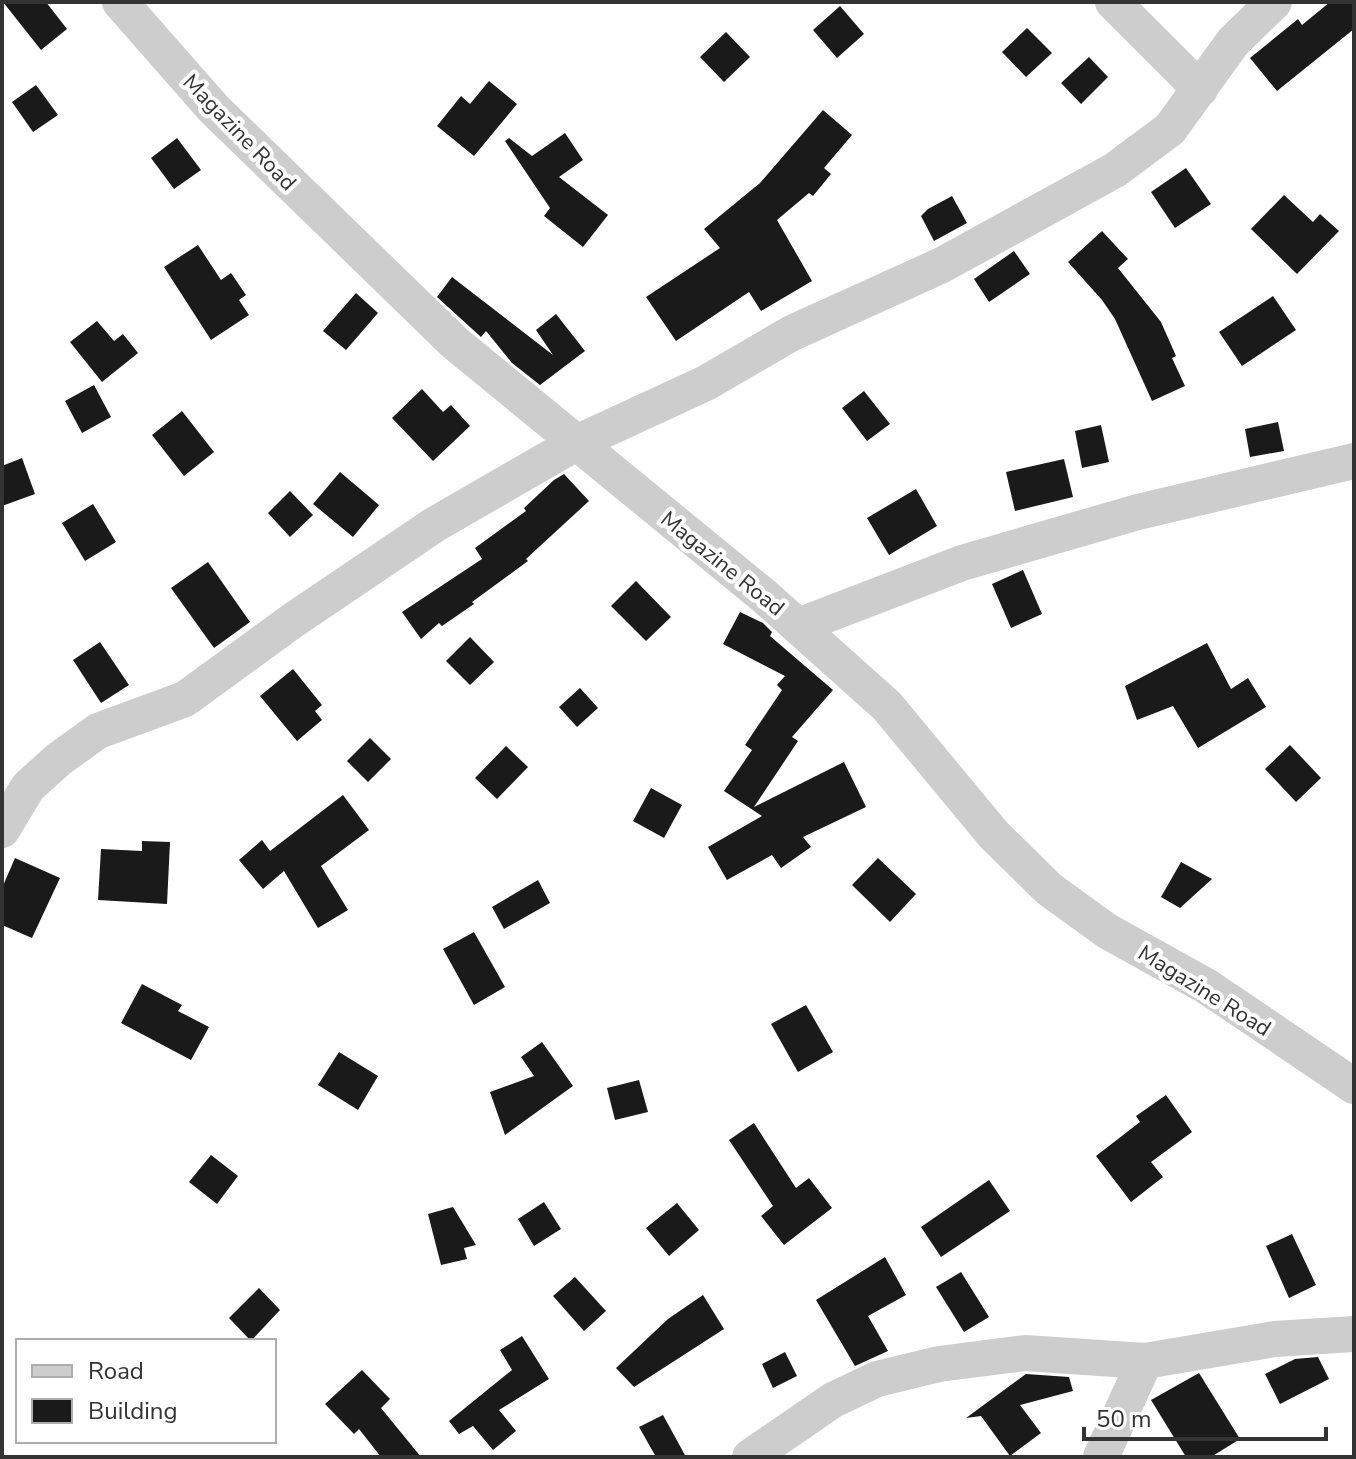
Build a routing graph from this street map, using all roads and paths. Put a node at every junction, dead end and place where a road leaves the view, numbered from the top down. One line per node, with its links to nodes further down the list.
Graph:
1 (120, 2): 5 (street, Magazine Road)
2 (1113, 2): 4 (street)
3 (1274, 2): 4 (street)
4 (1200, 89): 5 (street)
5 (576, 443): 7 (street, Magazine Road); 8 (street)
6 (1354, 461): 7 (street)
7 (798, 626): 9 (street, Magazine Road)
8 (2, 830)
9 (1354, 1086)
10 (1354, 1334): 11 (street)
11 (1145, 1361): 12 (street); 13 (street)
12 (750, 1457)
13 (1101, 1457)

